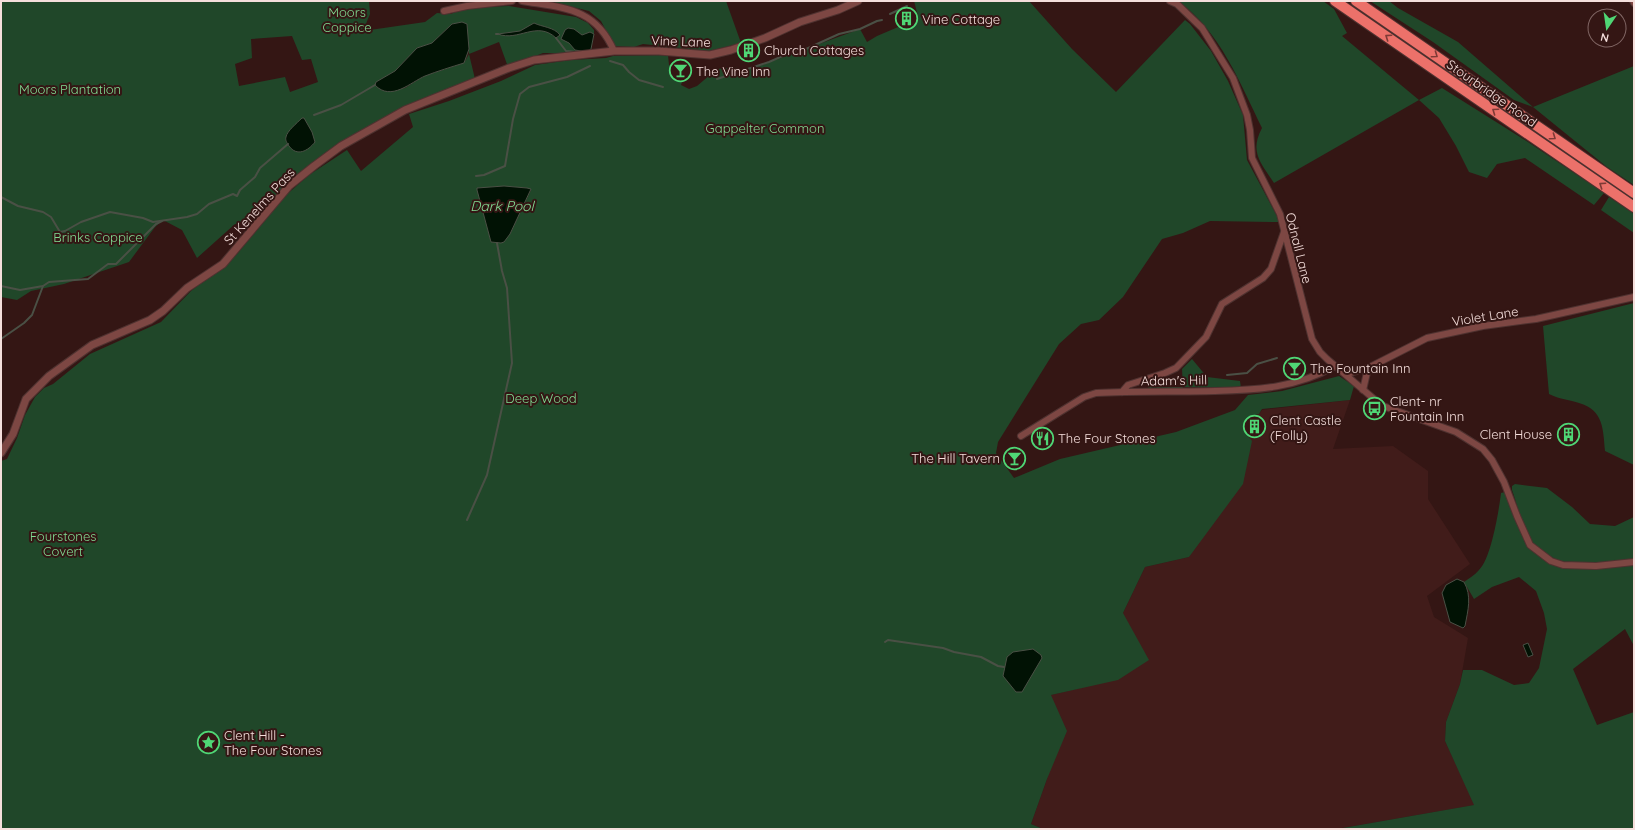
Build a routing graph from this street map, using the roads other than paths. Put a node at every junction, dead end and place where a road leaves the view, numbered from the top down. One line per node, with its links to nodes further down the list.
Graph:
1 (512, 1): 7 (street)
2 (522, 1): 8 (street)
3 (858, 1): 8 (street, Vine Lane)
4 (1170, 1): 11 (street, Odnall Lane)
5 (1335, 1): 10 (highway, Stourbridge Road, one-way to 5)
6 (1356, 1): 9 (highway, Stourbridge Road, one-way to 9)
7 (444, 11)
8 (614, 51): 21 (street, St Kenelms Pass)
9 (1634, 193)
10 (1634, 207)
11 (1284, 232): 13 (street, Odnall Lane); 16 (street)
12 (1634, 297): 14 (street, Violet Lane)
13 (1335, 366): 15 (street, Odnall Lane); 19 (street, Adam's Hill)
14 (1368, 368): 15 (street, Violet Lane); 17 (street)
15 (1346, 374): 17 (street, Odnall Lane)
16 (1144, 379): 18 (street); 19 (street)
17 (1363, 390): 22 (street, Odnall Lane)
18 (1122, 392): 19 (street, Adam's Hill); 20 (street, Adam's Hill)
19 (1146, 392)
20 (1021, 436)
21 (1, 453)
22 (1634, 562)

